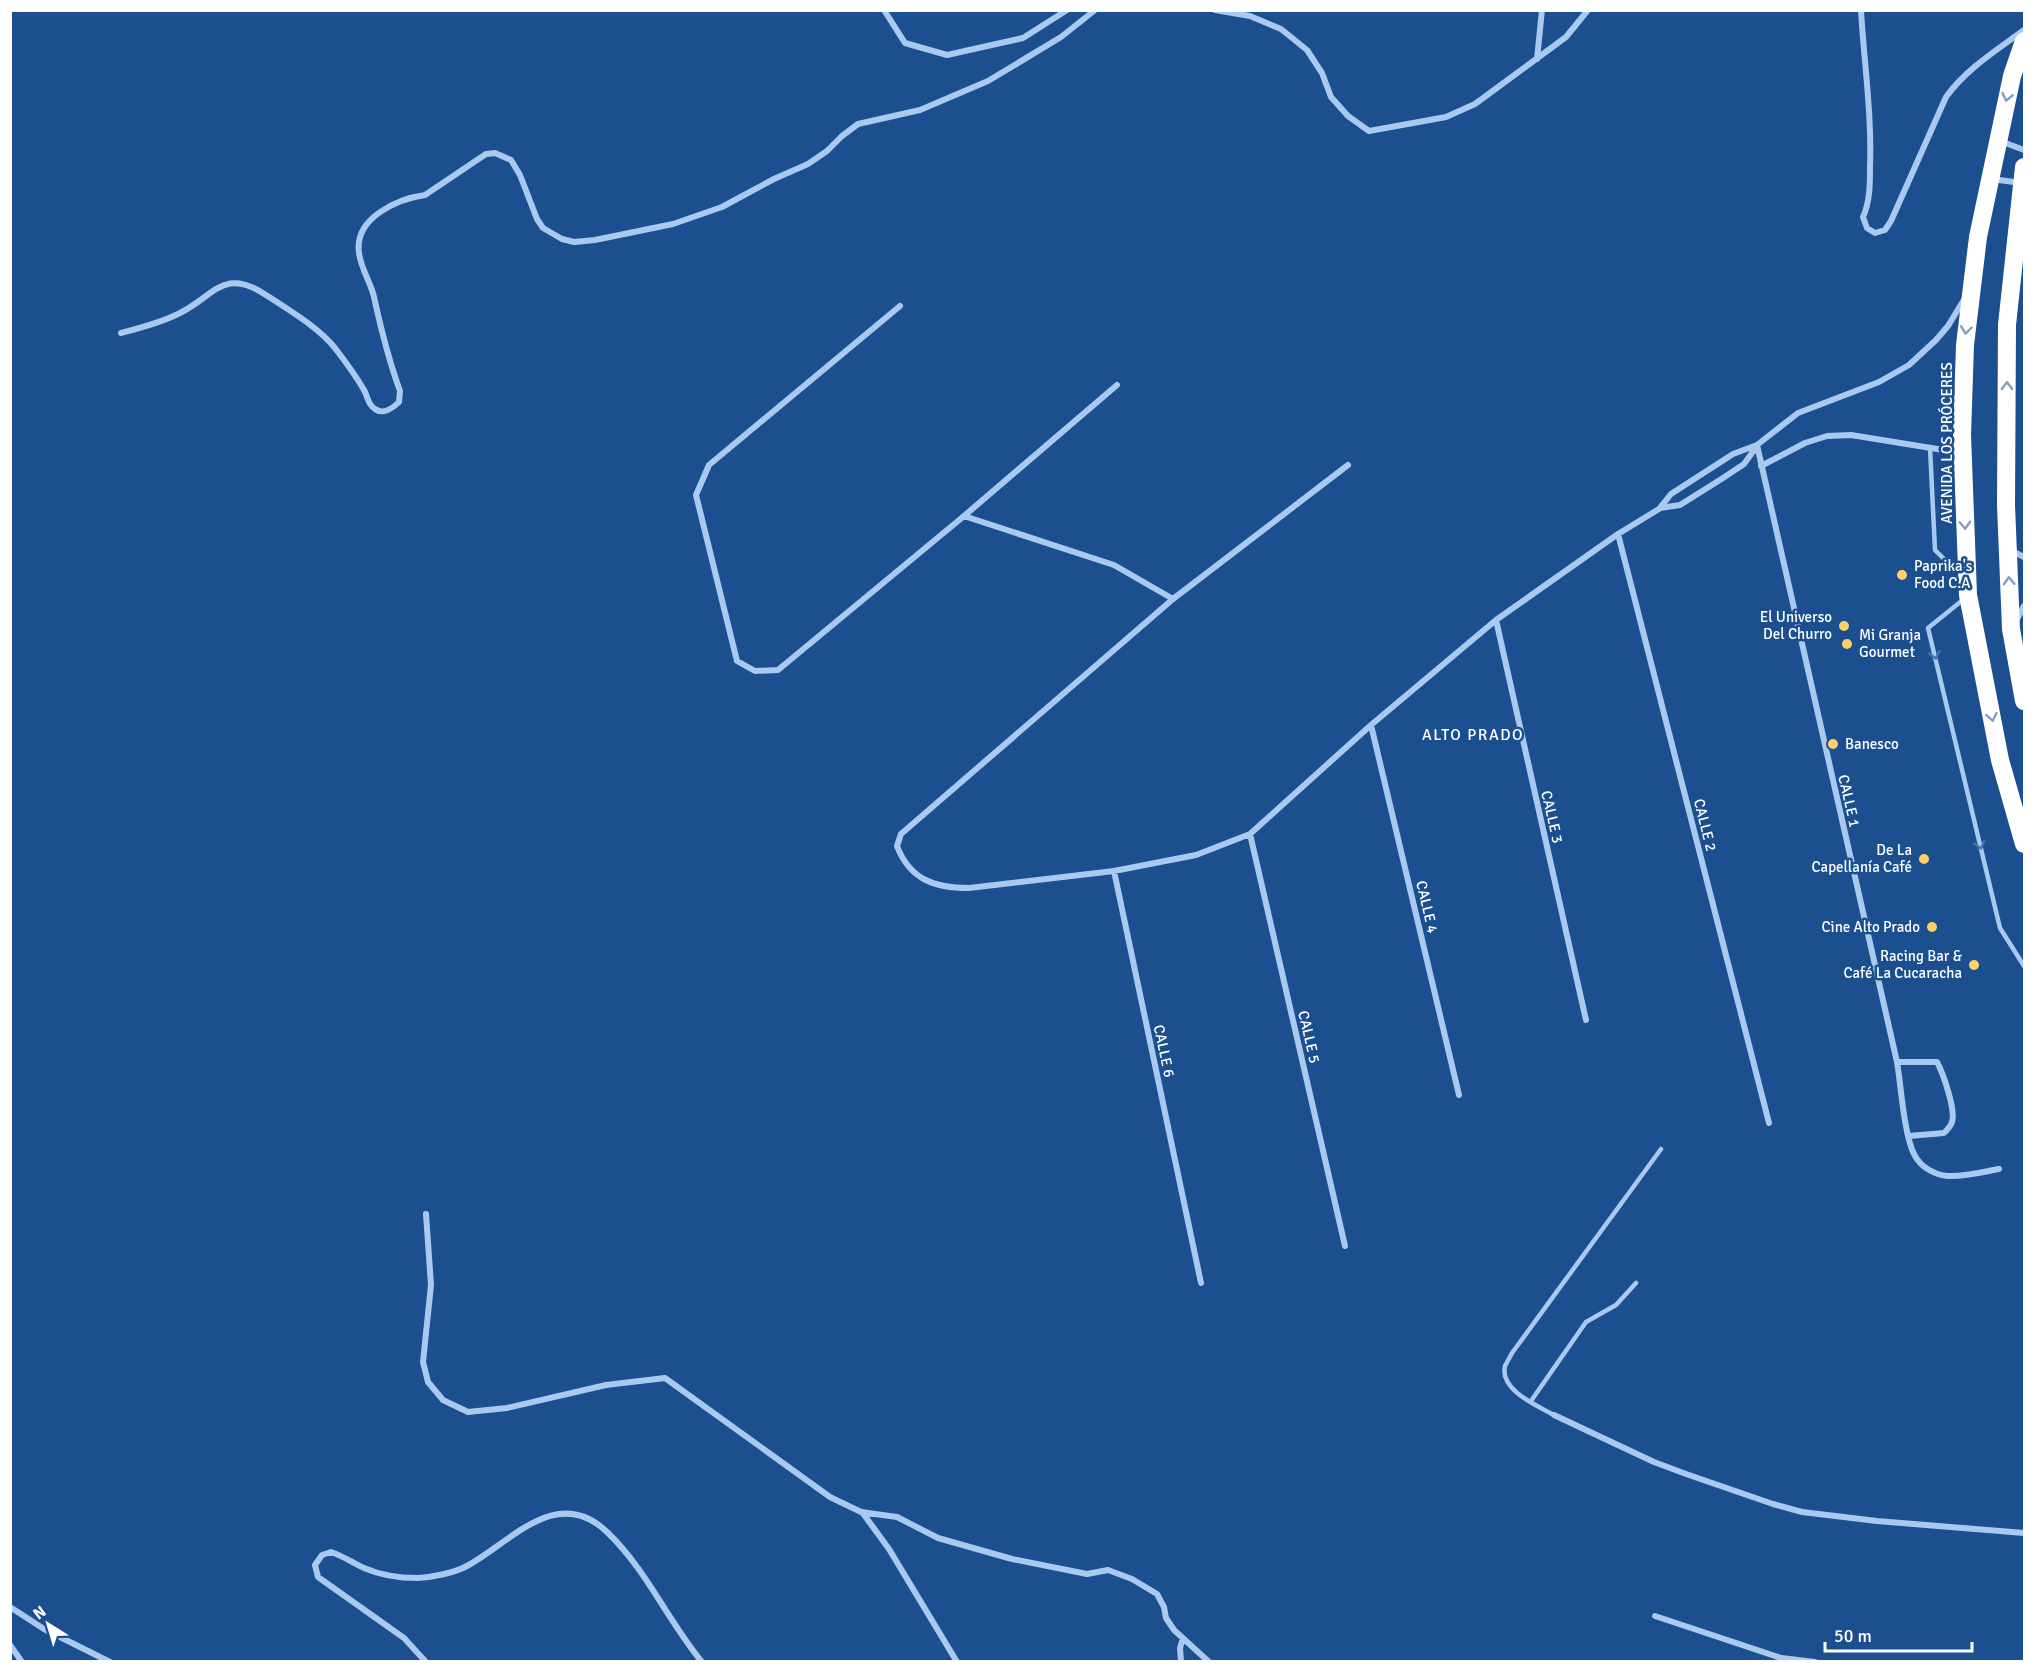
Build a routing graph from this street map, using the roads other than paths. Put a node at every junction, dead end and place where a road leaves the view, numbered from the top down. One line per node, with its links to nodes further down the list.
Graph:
1 (884, 10): 2 (street)
2 (1067, 10)
3 (1095, 10): 19 (street)
4 (1215, 10): 10 (street)
5 (1542, 10): 10 (street)
6 (1588, 10): 10 (street)
7 (1861, 10): 8 (street)
8 (2025, 30)
9 (2025, 41): 11 (highway, AVENIDA LOS PRÓCERES, one-way to 11)
10 (1537, 59)
11 (1997, 140): 12 (street); 13 (highway, AVENIDA LOS PRÓCERES)
12 (2025, 150)
13 (1991, 178): 14 (street); 16 (highway, AVENIDA LOS PRÓCERES)
14 (2024, 178): 18 (highway)
15 (2025, 282): 18 (highway)
16 (1971, 288): 21 (street); 23 (highway, AVENIDA LOS PRÓCERES, one-way to 23)
17 (900, 306): 27 (street)
18 (2007, 325): 29 (highway, one-way to 18)
19 (122, 333)
20 (1117, 385): 27 (street)
21 (1757, 445): 25 (street, CALLE 1); 26 (street); 26 (street)
22 (1930, 448): 23 (street); 25 (street); 31 (lane)
23 (1962, 453): 31 (highway, AVENIDA LOS PRÓCERES, one-way to 31)
24 (1348, 465): 33 (street)
25 (1761, 466): 44 (street, CALLE 1)
26 (1659, 509): 28 (street)
27 (964, 516): 33 (street)
28 (1618, 534): 35 (street); 46 (street, CALLE 2)
29 (2008, 549): 30 (street); 36 (highway, one-way to 29)
30 (2025, 557)
31 (1968, 572): 32 (highway, AVENIDA LOS PRÓCERES)
32 (1968, 596): 40 (highway, AVENIDA LOS PRÓCERES, one-way to 40); 42 (lane, one-way to 42)
33 (1173, 599): 41 (street)
34 (2025, 606): 36 (street)
35 (1496, 620): 38 (street); 43 (street, CALLE 3)
36 (2011, 630): 37 (highway)
37 (2025, 701)
38 (1371, 725): 39 (street); 45 (street, CALLE 4)
39 (1250, 834): 41 (street); 51 (street, CALLE 5)
40 (2025, 844)
41 (1114, 871): 52 (street, CALLE 6)
42 (2025, 966)
43 (1586, 1020)
44 (1897, 1062): 47 (street, CALLE 1); 47 (street)
45 (1459, 1095)
46 (1769, 1123)
47 (1909, 1136): 49 (street, CALLE 1)
48 (1661, 1149): 54 (lane)
49 (1999, 1169)
50 (426, 1214): 56 (street)
51 (1345, 1246)
52 (1201, 1283)
53 (1636, 1283): 54 (lane)
54 (1531, 1401): 55 (lane)
55 (1554, 1415): 57 (street)
56 (861, 1512): 60 (street); 66 (street)
57 (2025, 1533)
58 (10, 1607): 63 (street)
59 (1655, 1616): 69 (street)
60 (1183, 1638): 67 (street); 68 (street)
61 (10, 1646): 62 (street)
62 (22, 1662)
63 (110, 1662)
64 (426, 1662): 65 (street)
65 (702, 1662)
66 (957, 1662)
67 (1181, 1662)
68 (1209, 1662)
69 (1815, 1662)

